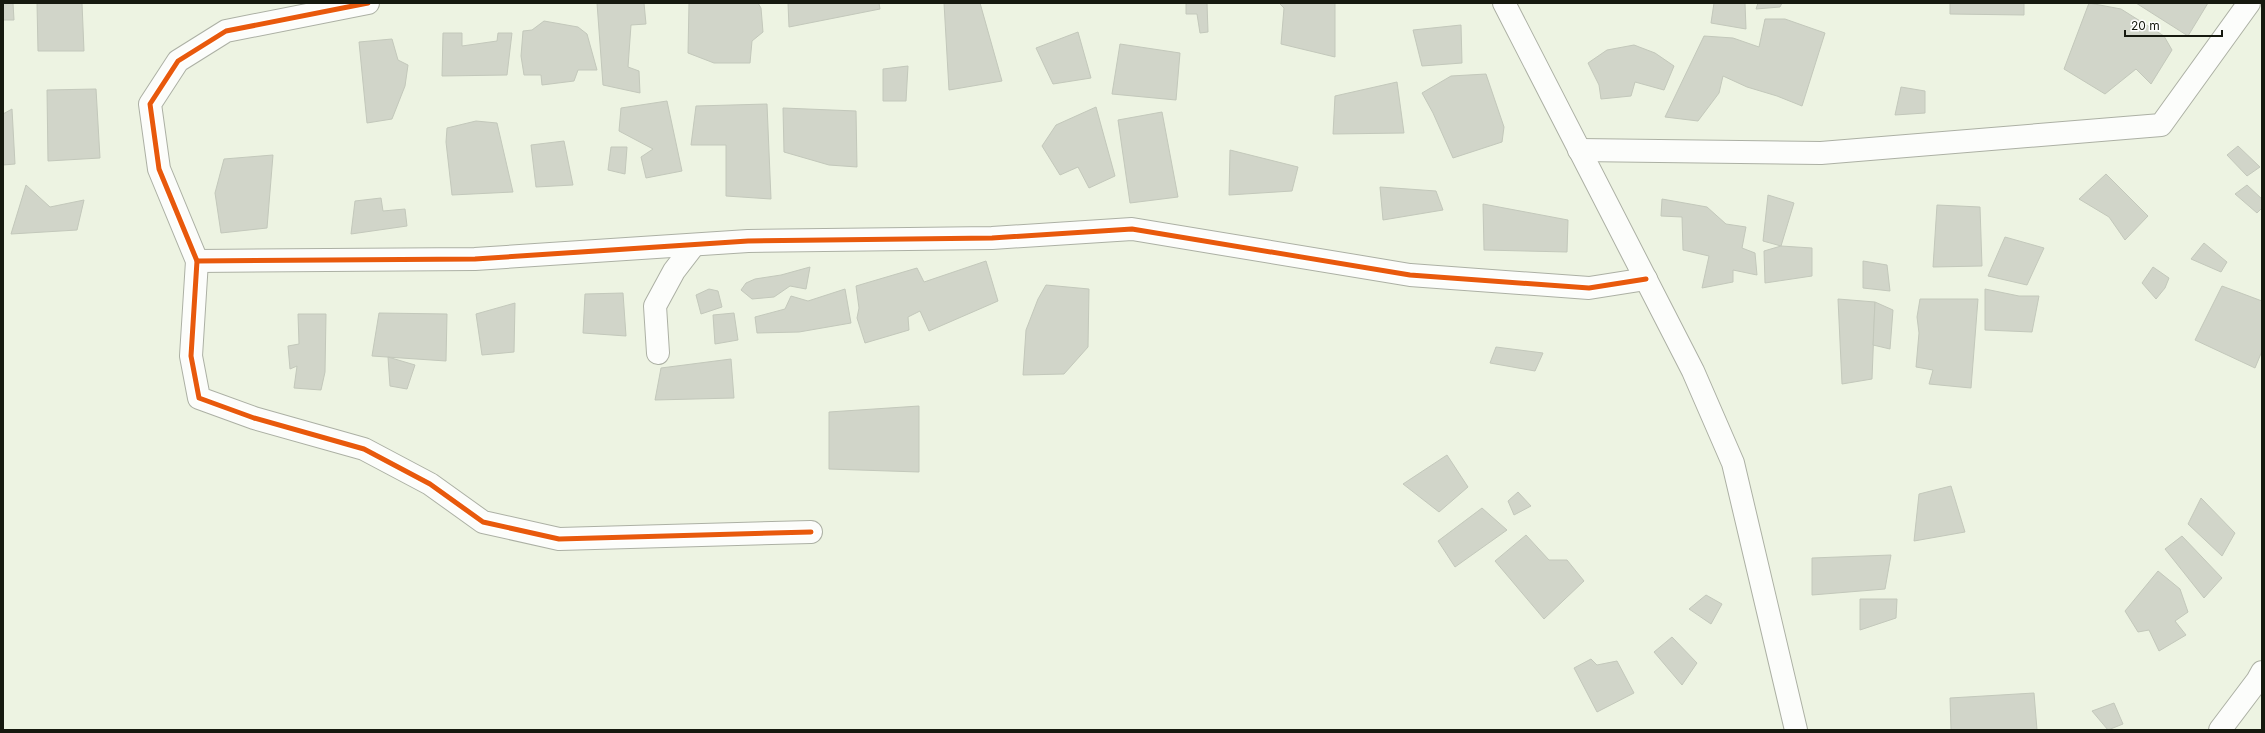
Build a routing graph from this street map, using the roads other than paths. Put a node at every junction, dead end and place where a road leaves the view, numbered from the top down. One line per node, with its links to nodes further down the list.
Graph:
1 (368, 3): 6 (street)
2 (1504, 3): 4 (street)
3 (2249, 3): 4 (street)
4 (1579, 150): 7 (street)
5 (694, 245): 6 (street); 7 (street); 8 (street)
6 (196, 261): 9 (street)
7 (1646, 279): 11 (street)
8 (658, 353)
9 (811, 532)
10 (2262, 672): 12 (street)
11 (1796, 730)
12 (2220, 730)

